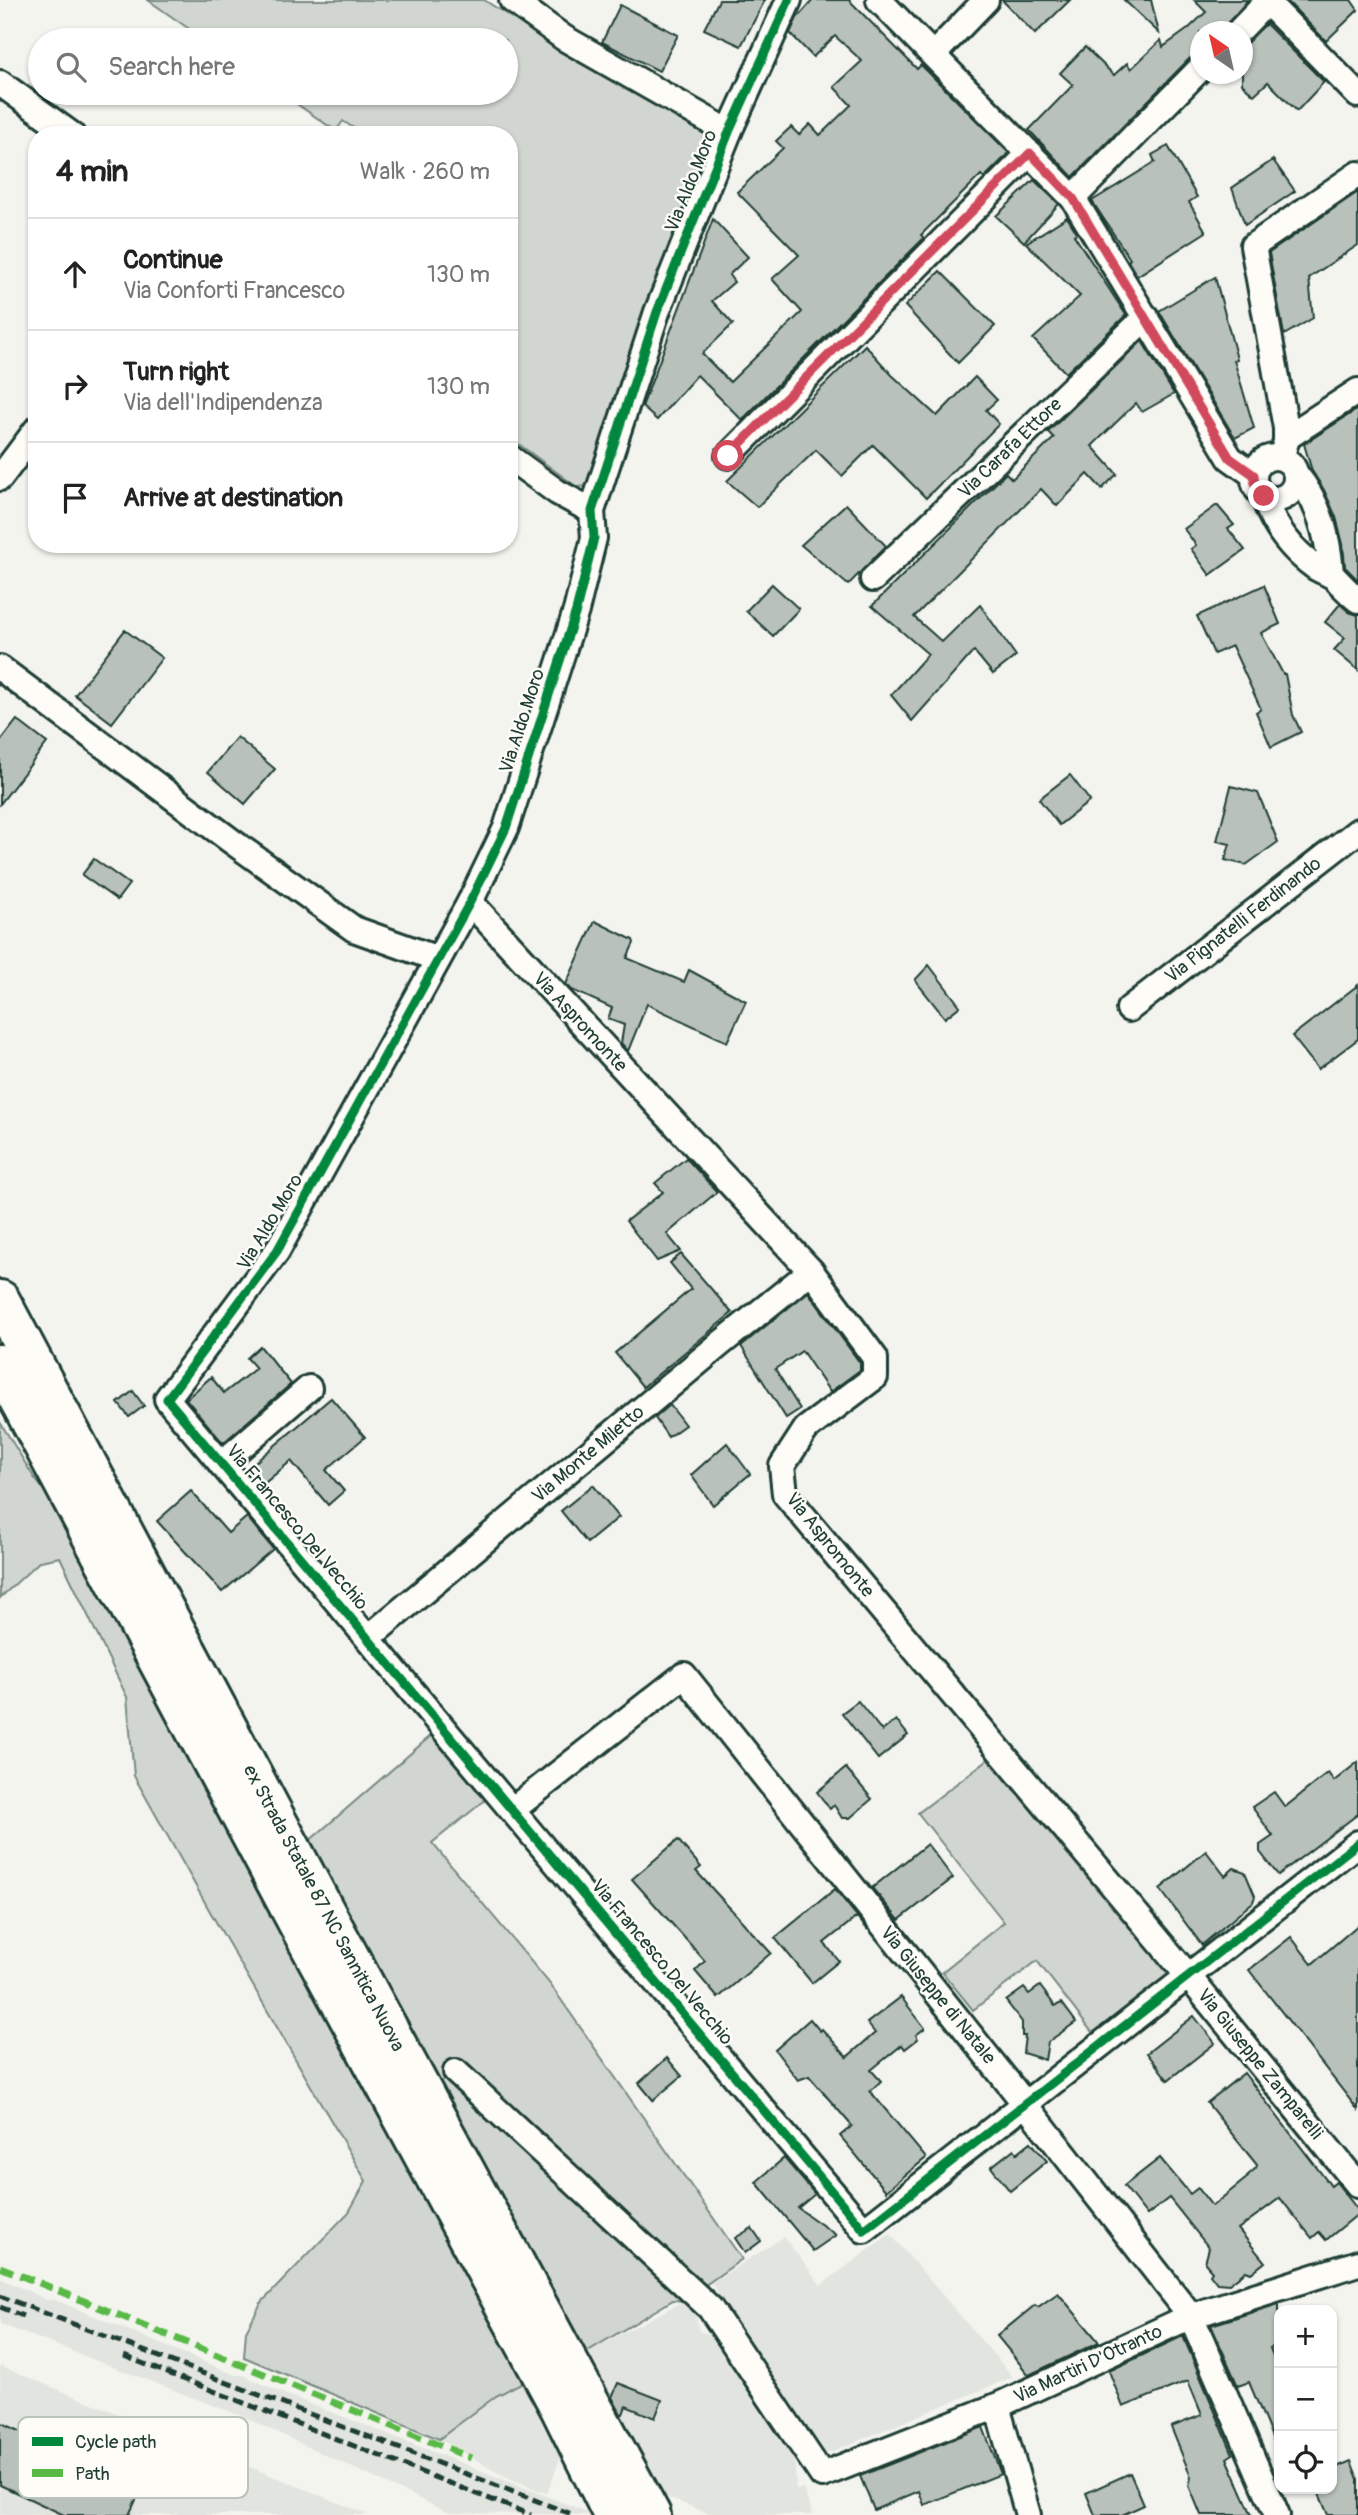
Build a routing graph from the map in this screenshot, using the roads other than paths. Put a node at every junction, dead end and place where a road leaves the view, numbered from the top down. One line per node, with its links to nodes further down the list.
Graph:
1 (512, 0): 14 (street)
2 (789, 0): 14 (street, Via Aldo Moro)
3 (879, 0): 7 (street)
4 (986, 0): 7 (street)
5 (1266, 1): 6 (street); 10 (street)
6 (1248, 21)
7 (934, 54): 15 (street)
8 (1190, 79): 17 (street)
9 (0, 83): 11 (street)
10 (1358, 95)
11 (28, 103)
12 (30, 105): 13 (street)
13 (60, 126)
14 (729, 132): 26 (street, Via Aldo Moro)
15 (1030, 153): 17 (street); 21 (street)
16 (1358, 174): 22 (street)
17 (1073, 198): 18 (street)
18 (1146, 317): 25 (street); 27 (street, Via Carafa Ettore)
19 (1358, 391): 22 (street)
20 (28, 441): 24 (street)
21 (728, 456)
22 (1288, 456): 25 (street); 25 (street); 28 (street)
23 (518, 464): 26 (street)
24 (0, 478)
25 (1259, 486): 28 (street)
26 (592, 510): 31 (street, Via Aldo Moro)
27 (873, 579)
28 (1349, 588)
29 (0, 668): 32 (street)
30 (1358, 831): 33 (street, Via Pignatelli Ferdinando)
31 (470, 902): 32 (street, Via Aldo Moro); 34 (street, Via Aspromonte)
32 (438, 960): 38 (street, Via Aldo Moro)
33 (1129, 1009)
34 (811, 1271): 40 (street, Via Monte Miletto); 44 (street, Via Aspromonte)
35 (0, 1300): 43 (highway, ex Strada Statale 87 NC Sannitica Nuova)
36 (0, 1364): 43 (highway, ex Strada Statale 87 NC Sannitica Nuova)
37 (309, 1388): 39 (street)
38 (167, 1399): 39 (street, Via Francesco Del Vecchio)
39 (222, 1464): 40 (street, Via Francesco Del Vecchio)
40 (368, 1638): 41 (street, Via Francesco Del Vecchio)
41 (512, 1810): 46 (street, Via Francesco Del Vecchio); 46 (street, Via Giuseppe di Natale)
42 (1358, 1843): 44 (street, Via Francesco Del Vecchio)
43 (316, 1925): 52 (highway, ex Strada Statale 87 NC Sannitica Nuova); 53 (highway, ex Strada Statale 87 NC Sannitica Nuova)
44 (1189, 1977): 46 (street, Via Francesco Del Vecchio); 47 (street, Via Giuseppe Zamparelli)
45 (456, 2072): 51 (street, Via Martiri D'Otranto)
46 (1026, 2105): 50 (street, Via Giuseppe di Natale)
47 (1349, 2155): 48 (street, Via Giuseppe Zamparelli)
48 (1358, 2185)
49 (1358, 2263): 50 (street, Via Martiri D'Otranto)
50 (1191, 2316): 51 (street, Via Martiri D'Otranto); 55 (street, Via Giuseppe di Natale)
51 (997, 2406): 54 (street)
52 (613, 2515)
53 (651, 2515)
54 (1028, 2515)
55 (1277, 2515)

